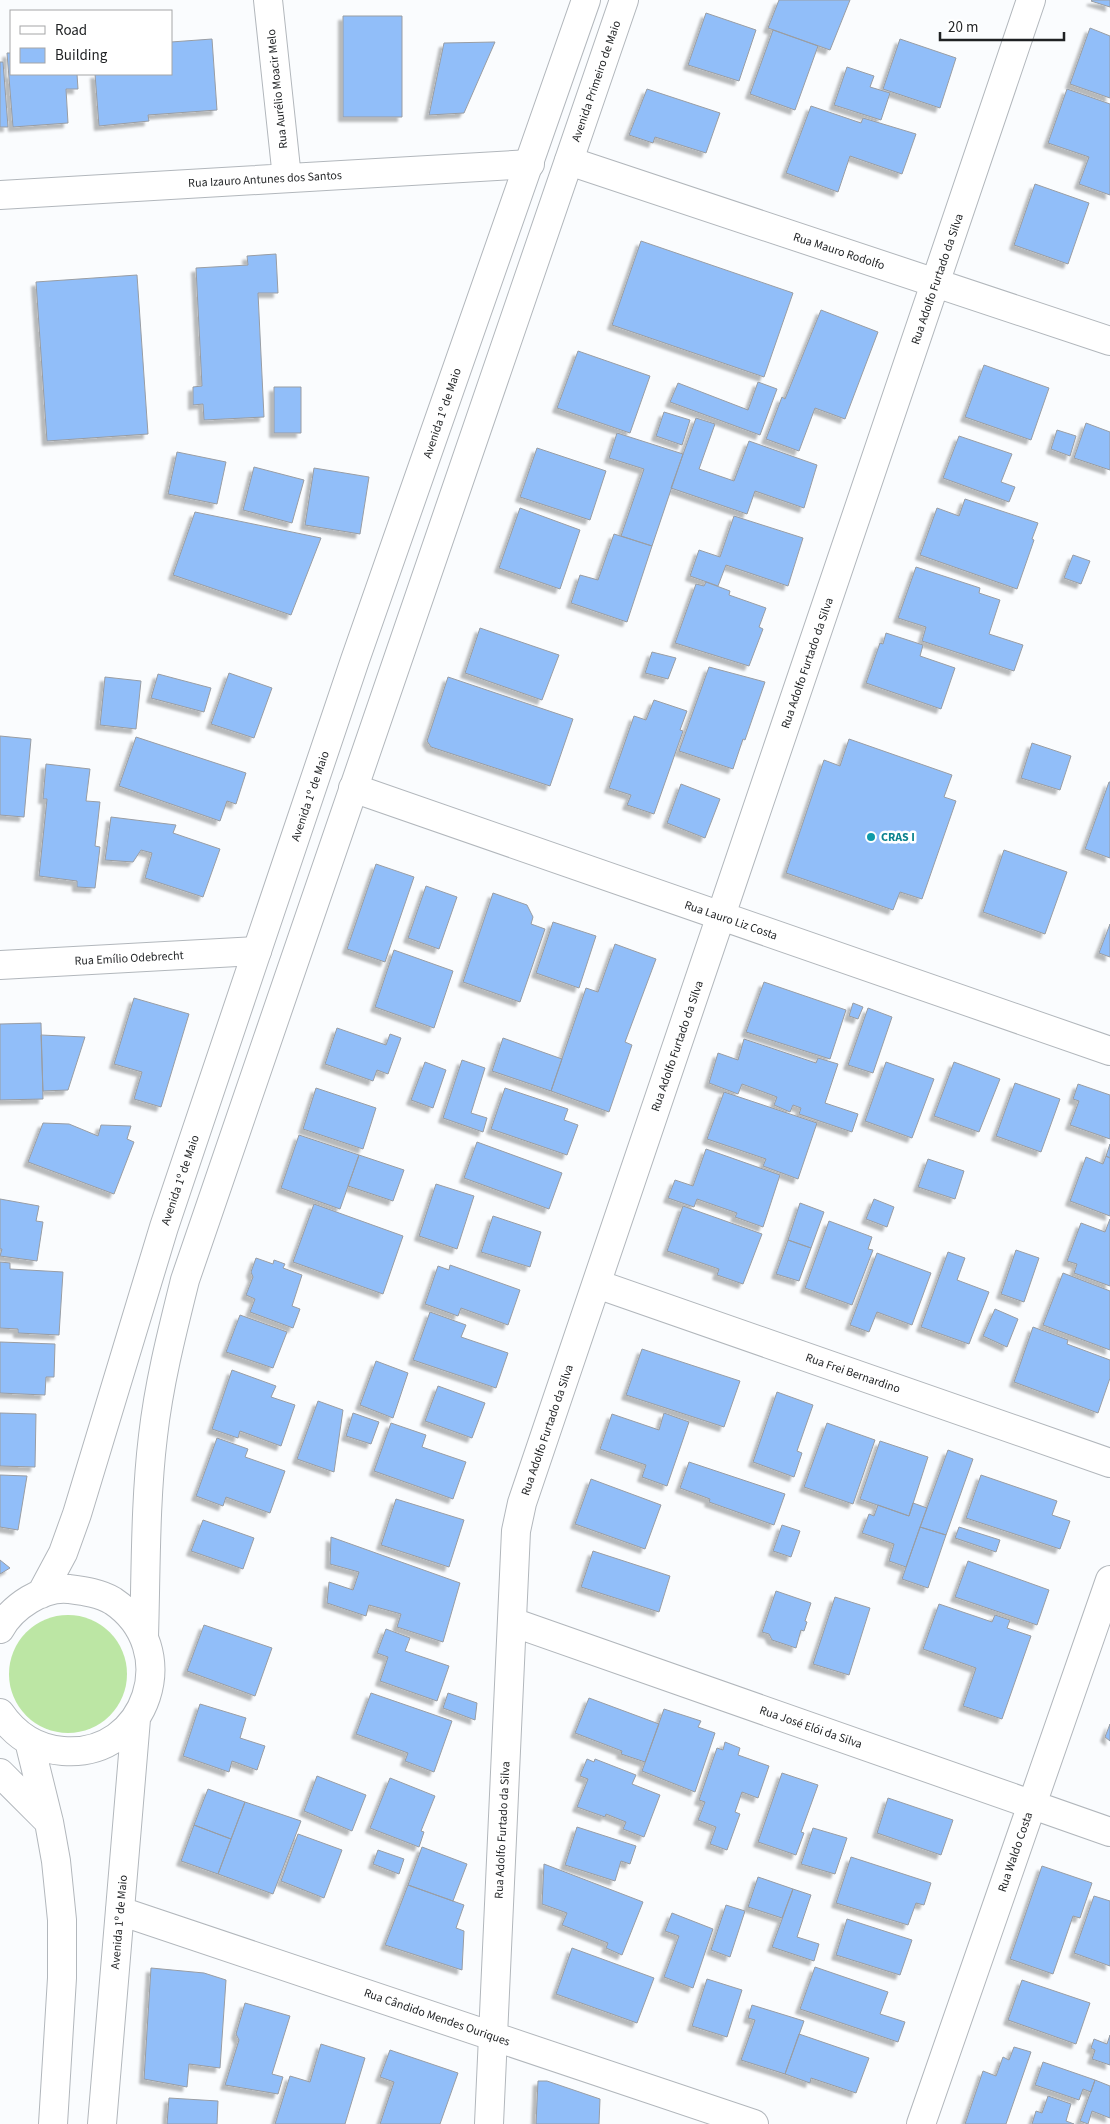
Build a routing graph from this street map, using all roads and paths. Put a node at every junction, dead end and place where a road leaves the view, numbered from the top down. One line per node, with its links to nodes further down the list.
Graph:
1 (268, 0): 7 (street, Rua Aurélio Moacir Melo)
2 (586, 0): 6 (street, Avenida 1º de Maio)
3 (624, 0): 5 (street, Avenida Primeiro de Maio)
4 (1031, 0): 9 (street, Rua Adolfo Furtado da Silva)
5 (568, 161): 9 (street, Rua Mauro Rodolfo); 11 (street)
6 (530, 164): 7 (street, Rua Izauro Antunes dos Santos); 13 (street, Avenida 1º de Maio)
7 (287, 178): 8 (street, Rua Izauro Antunes dos Santos)
8 (0, 195)
9 (936, 283): 10 (street, Rua Mauro Rodolfo); 12 (street, Rua Adolfo Furtado da Silva)
10 (1110, 341)
11 (353, 788): 12 (street, Rua Lauro Liz Costa); 22 (street)
12 (721, 916): 15 (street, Rua Lauro Liz Costa); 16 (street, Rua Adolfo Furtado da Silva)
13 (258, 951): 14 (street, Rua Emílio Odebrecht); 19 (street, Avenida 1º de Maio)
14 (0, 966)
15 (1110, 1051)
16 (596, 1284): 17 (street, Rua Frei Bernardino); 20 (street, Rua Adolfo Furtado da Silva)
17 (1110, 1463)
18 (1110, 1580): 26 (street, Rua Waldo Costa)
19 (41, 1594): 21 (street); 22 (street)
20 (512, 1622): 26 (street, Rua José Elói da Silva); 30 (street, Rua Adolfo Furtado da Silva)
21 (0, 1629)
22 (144, 1637): 23 (street)
23 (136, 1719): 24 (street); 29 (street, Avenida 1º de Maio)
24 (11, 1729): 27 (street)
25 (0, 1773): 27 (street)
26 (1032, 1805): 28 (street, Rua José Elói da Silva); 35 (street, Rua Waldo Costa)
27 (49, 1822): 31 (street)
28 (1110, 1832)
29 (120, 1911): 30 (street, Rua Cândido Mendes Ouriques); 32 (street, Avenida 1º de Maio)
30 (493, 2036): 33 (street, Rua Adolfo Furtado da Silva); 34 (street, Rua Cândido Mendes Ouriques)
31 (53, 2124)
32 (102, 2124)
33 (489, 2124)
34 (754, 2124)
35 (921, 2124)

